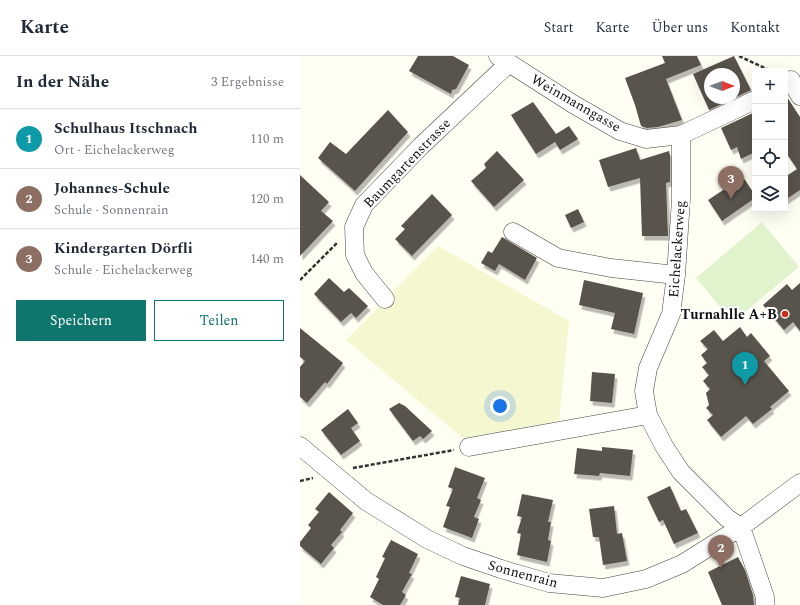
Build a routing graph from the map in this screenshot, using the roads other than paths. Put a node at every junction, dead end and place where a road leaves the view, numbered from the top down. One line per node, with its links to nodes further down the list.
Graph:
1 (503, 60): 5 (street, Weinmanngasse); 8 (street, Baumgartenstrasse)
2 (792, 80): 3 (street)
3 (800, 96)
4 (752, 101): 5 (street, Weinmanngasse)
5 (681, 135): 7 (street, Eichelackerweg)
6 (513, 232): 7 (street)
7 (676, 274): 9 (street, Eichelackerweg)
8 (385, 299)
9 (648, 415): 11 (street); 13 (street, Eichelackerweg)
10 (300, 446): 13 (street, Sonnenrain)
11 (469, 447)
12 (800, 483): 13 (street, Sonnenrain)
13 (742, 527): 14 (street)
14 (766, 605)

